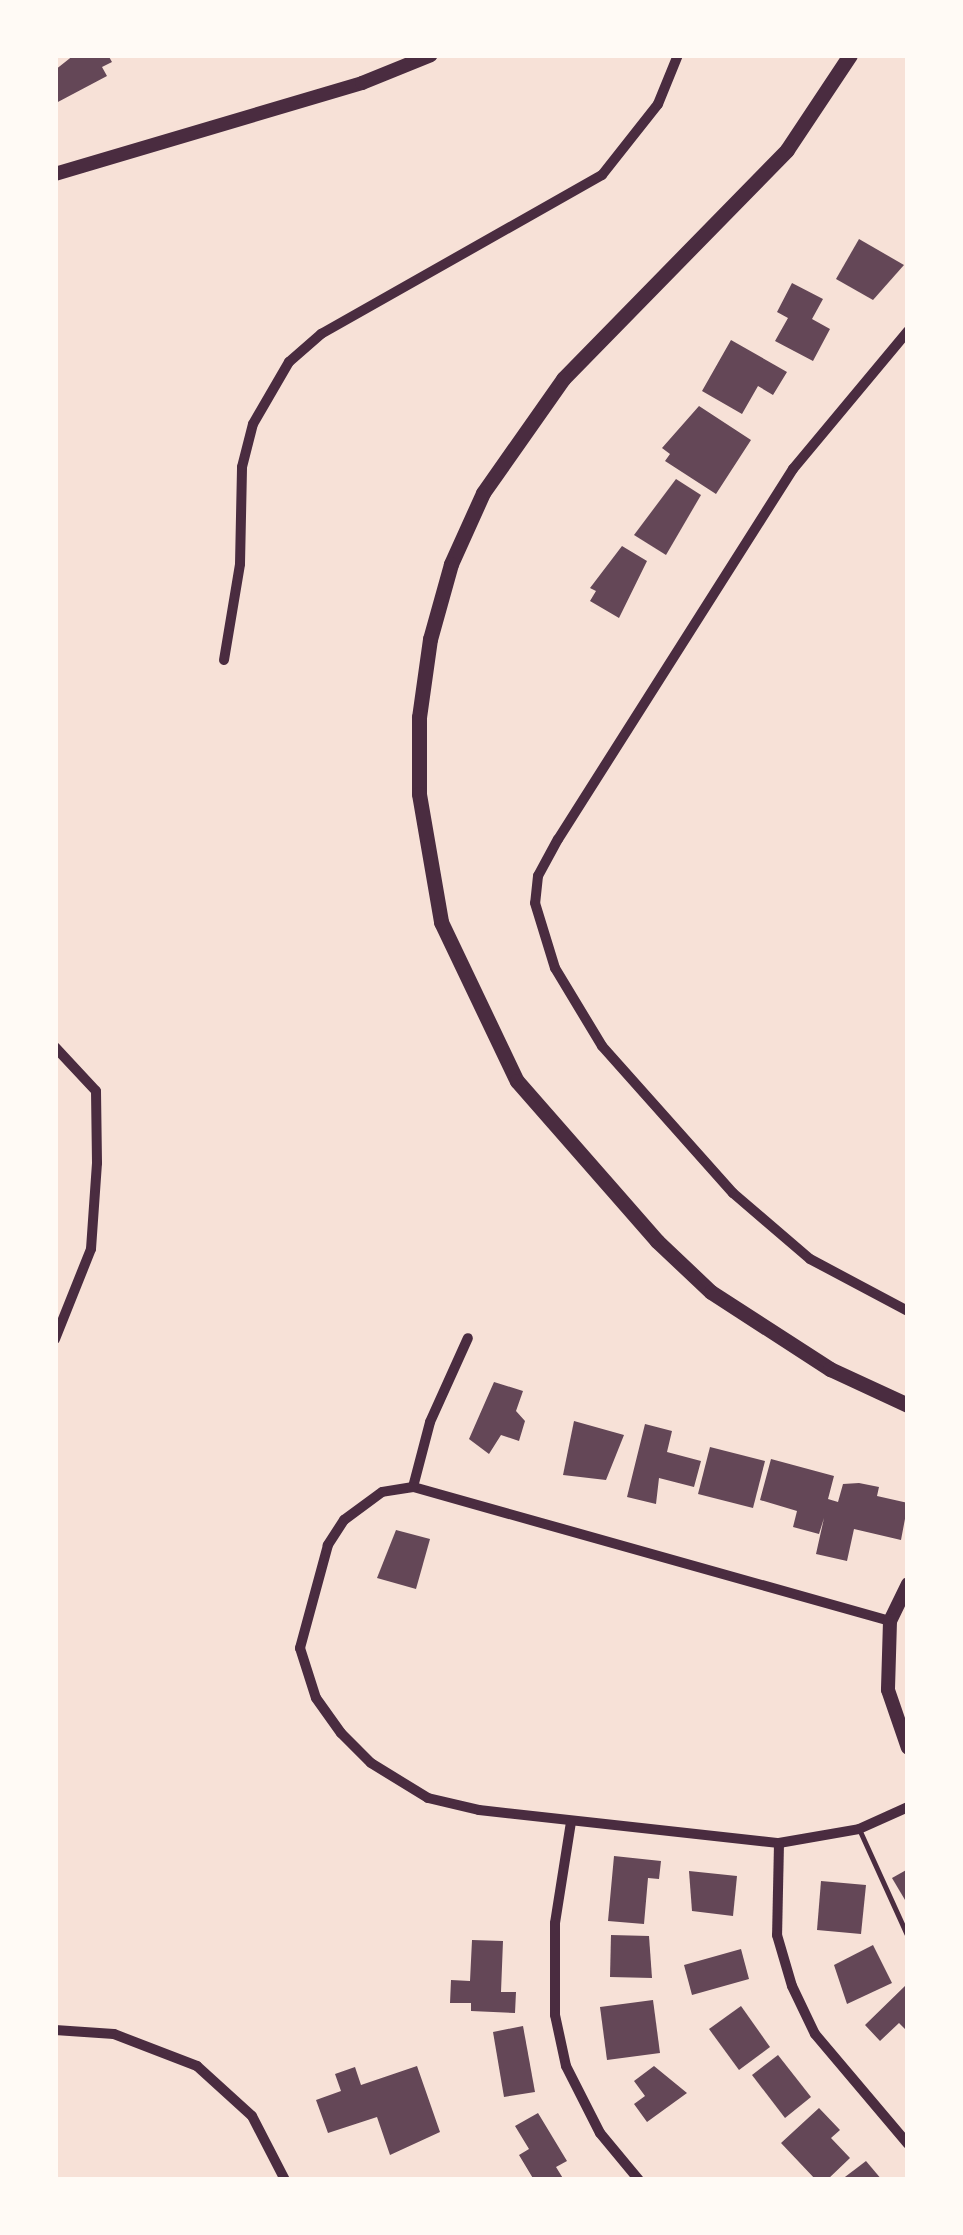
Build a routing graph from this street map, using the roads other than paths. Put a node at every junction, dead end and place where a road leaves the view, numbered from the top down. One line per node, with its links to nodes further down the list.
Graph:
1 (432, 55): 4 (street)
2 (678, 55): 6 (street)
3 (850, 55): 11 (main road)
4 (55, 174)
5 (908, 331): 8 (street)
6 (224, 660)
7 (55, 1047): 10 (street)
8 (908, 1311)
9 (468, 1338): 12 (street)
10 (55, 1339)
11 (908, 1405)
12 (413, 1487): 14 (street); 17 (street)
13 (908, 1584): 14 (street)
14 (890, 1621): 15 (street)
15 (908, 1748)
16 (908, 1808): 18 (street)
17 (570, 1822): 19 (street); 24 (street)
18 (859, 1829): 19 (street); 20 (lane)
19 (779, 1843): 22 (street)
20 (908, 1938)
21 (55, 2030): 23 (street)
22 (908, 2144)
23 (285, 2180)
24 (638, 2180)

